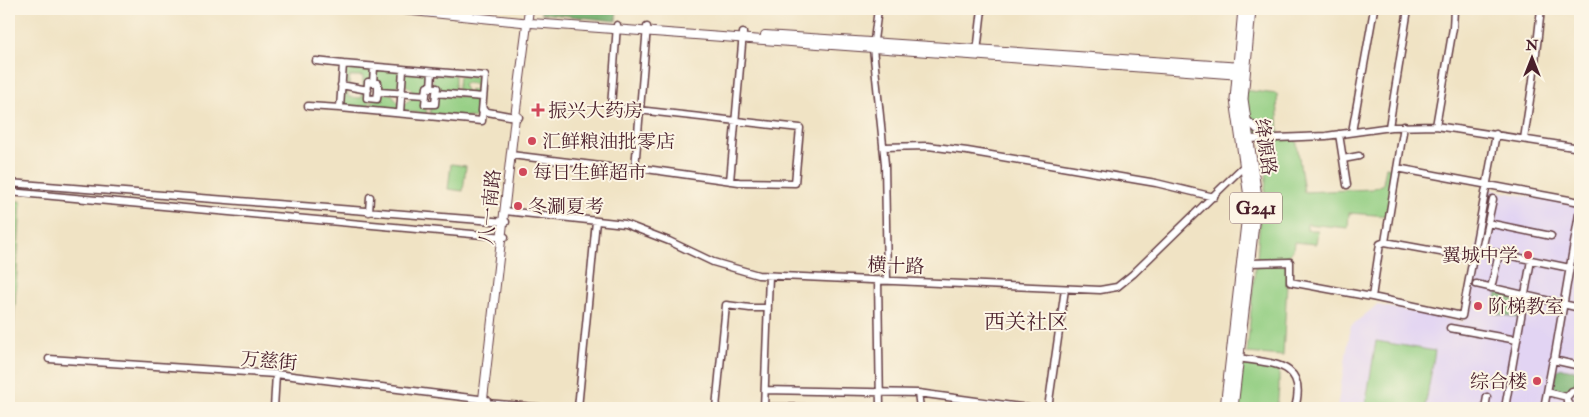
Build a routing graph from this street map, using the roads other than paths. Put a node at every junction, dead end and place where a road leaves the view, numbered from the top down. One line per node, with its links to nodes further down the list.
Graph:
1 (393, 9): 12 (main road)
2 (434, 9): 12 (main road)
3 (531, 9): 12 (main road, 八一南路)
4 (878, 9): 16 (street)
5 (982, 9): 17 (street)
6 (1243, 9): 22 (highway, 绛源路 / G241)
7 (1251, 9): 22 (highway, 绛源路 / G241)
8 (1374, 9): 48 (street)
9 (1408, 9): 47 (street)
10 (1454, 9): 46 (street)
11 (1541, 9): 53 (street)
12 (530, 21): 13 (main road); 42 (main road, 八一南路)
13 (617, 27): 14 (main road); 39 (street)
14 (647, 29): 15 (main road); 39 (street)
15 (742, 36): 16 (main road); 44 (street)
16 (874, 45): 17 (main road); 54 (street)
17 (976, 52): 22 (main road)
18 (316, 61): 19 (street)
19 (343, 64): 20 (street); 25 (street)
20 (374, 67): 21 (street); 24 (street)
21 (404, 70): 23 (street); 29 (street)
22 (1241, 71): 43 (highway, 绛源路 / G241); 59 (highway, 绛源路 / G241)
23 (432, 72): 26 (street); 32 (street)
24 (373, 83): 27 (street); 28 (street)
25 (342, 85): 27 (street); 36 (street)
26 (431, 88): 30 (street); 31 (street)
27 (368, 90): 33 (street)
28 (378, 92): 29 (street); 33 (street)
29 (402, 93): 31 (street); 40 (street)
30 (436, 93): 32 (street); 34 (street)
31 (426, 95): 34 (street)
32 (483, 96): 37 (street)
33 (371, 99): 38 (street)
34 (430, 104): 41 (street)
35 (308, 106): 36 (street)
36 (340, 108): 38 (street)
37 (482, 109): 41 (street); 42 (street)
38 (370, 110): 40 (street)
39 (640, 110): 44 (street); 60 (street)
40 (400, 113): 41 (street)
41 (429, 116)
42 (517, 117): 56 (main road, 八一南路)
43 (1246, 118): 51 (highway, 绛源路 / G241); 52 (street)
44 (735, 120): 62 (street); 62 (street)
45 (1404, 126): 46 (street); 47 (street); 61 (street)
46 (1436, 126): 50 (street)
47 (1388, 127): 48 (street)
48 (1352, 132): 49 (street)
49 (1339, 134): 52 (street); 58 (street)
50 (1496, 134): 53 (street); 64 (street)
51 (1249, 139): 52 (street); 83 (highway, 绛源路 / G241)
52 (1266, 139)
53 (1524, 139): 55 (street)
54 (884, 147): 68 (street); 87 (street)
55 (1580, 148)
56 (513, 155): 60 (street); 71 (main road, 八一南路)
57 (1359, 156): 58 (street)
58 (1343, 159): 65 (street)
59 (1244, 166): 68 (street, 横十路); 122 (highway, 绛源路 / G241)
60 (635, 168): 62 (street)
61 (1397, 168): 64 (street); 79 (street)
62 (730, 181)
63 (9, 183): 72 (street)
64 (1487, 184): 70 (street); 81 (street)
65 (1347, 185)
66 (9, 192): 77 (street)
67 (370, 197): 72 (street)
68 (1214, 197): 90 (street, 横十路)
69 (1493, 199): 76 (street)
70 (1580, 202)
71 (506, 211): 74 (street, 横十路); 75 (main road, 八一南路)
72 (369, 212): 75 (street)
73 (1580, 214): 84 (street)
74 (596, 221): 85 (street, 横十路); 114 (street)
75 (505, 222): 77 (main road, 八一南路)
76 (1488, 223): 78 (street); 80 (street)
77 (503, 236): 111 (main road, 八一南路)
78 (1551, 236)
79 (1385, 242): 81 (street); 92 (street)
80 (1499, 254): 82 (street); 89 (street)
81 (1473, 258): 92 (street)
82 (1531, 260): 84 (street); 91 (street)
83 (1250, 263): 92 (street); 98 (highway, 绛源路 / G241)
84 (1570, 268): 93 (street)
85 (769, 276): 86 (street, 横十路); 94 (street)
86 (878, 280): 87 (street, 横十路); 105 (street)
87 (887, 280): 90 (street, 横十路)
88 (1476, 284): 89 (street)
89 (1491, 288): 91 (street)
90 (1065, 289): 121 (street)
91 (1525, 295): 93 (street); 97 (street)
92 (1372, 297)
93 (1564, 303): 95 (street); 100 (street)
94 (768, 308): 104 (street); 115 (street)
95 (1580, 308)
96 (1450, 328): 97 (street)
97 (1517, 340): 126 (street)
98 (1239, 358): 123 (highway, 绛源路 / G241); 124 (street)
99 (49, 359): 102 (street, 万慈街)
100 (1554, 360): 101 (street); 106 (street)
101 (1580, 366)
102 (276, 374): 111 (street, 万慈街); 112 (street)
103 (1580, 374): 107 (street)
104 (765, 390): 105 (street); 116 (street)
105 (879, 392): 108 (street); 118 (street)
106 (1547, 392): 110 (street); 127 (street)
107 (1579, 392): 110 (street)
108 (918, 393): 119 (street); 120 (street)
109 (1487, 397): 125 (street)
110 (1567, 397): 128 (street)
111 (485, 404): 113 (street, 万慈街)
112 (274, 408)
113 (547, 408)
114 (578, 408)
115 (716, 408)
116 (764, 408): 117 (street)
117 (854, 408)
118 (880, 408)
119 (920, 408)
120 (1028, 408)
121 (1048, 408)
122 (1225, 408)
123 (1233, 408)
124 (1295, 408)
125 (1485, 408)
126 (1505, 408)
127 (1544, 408)
128 (1572, 408)

